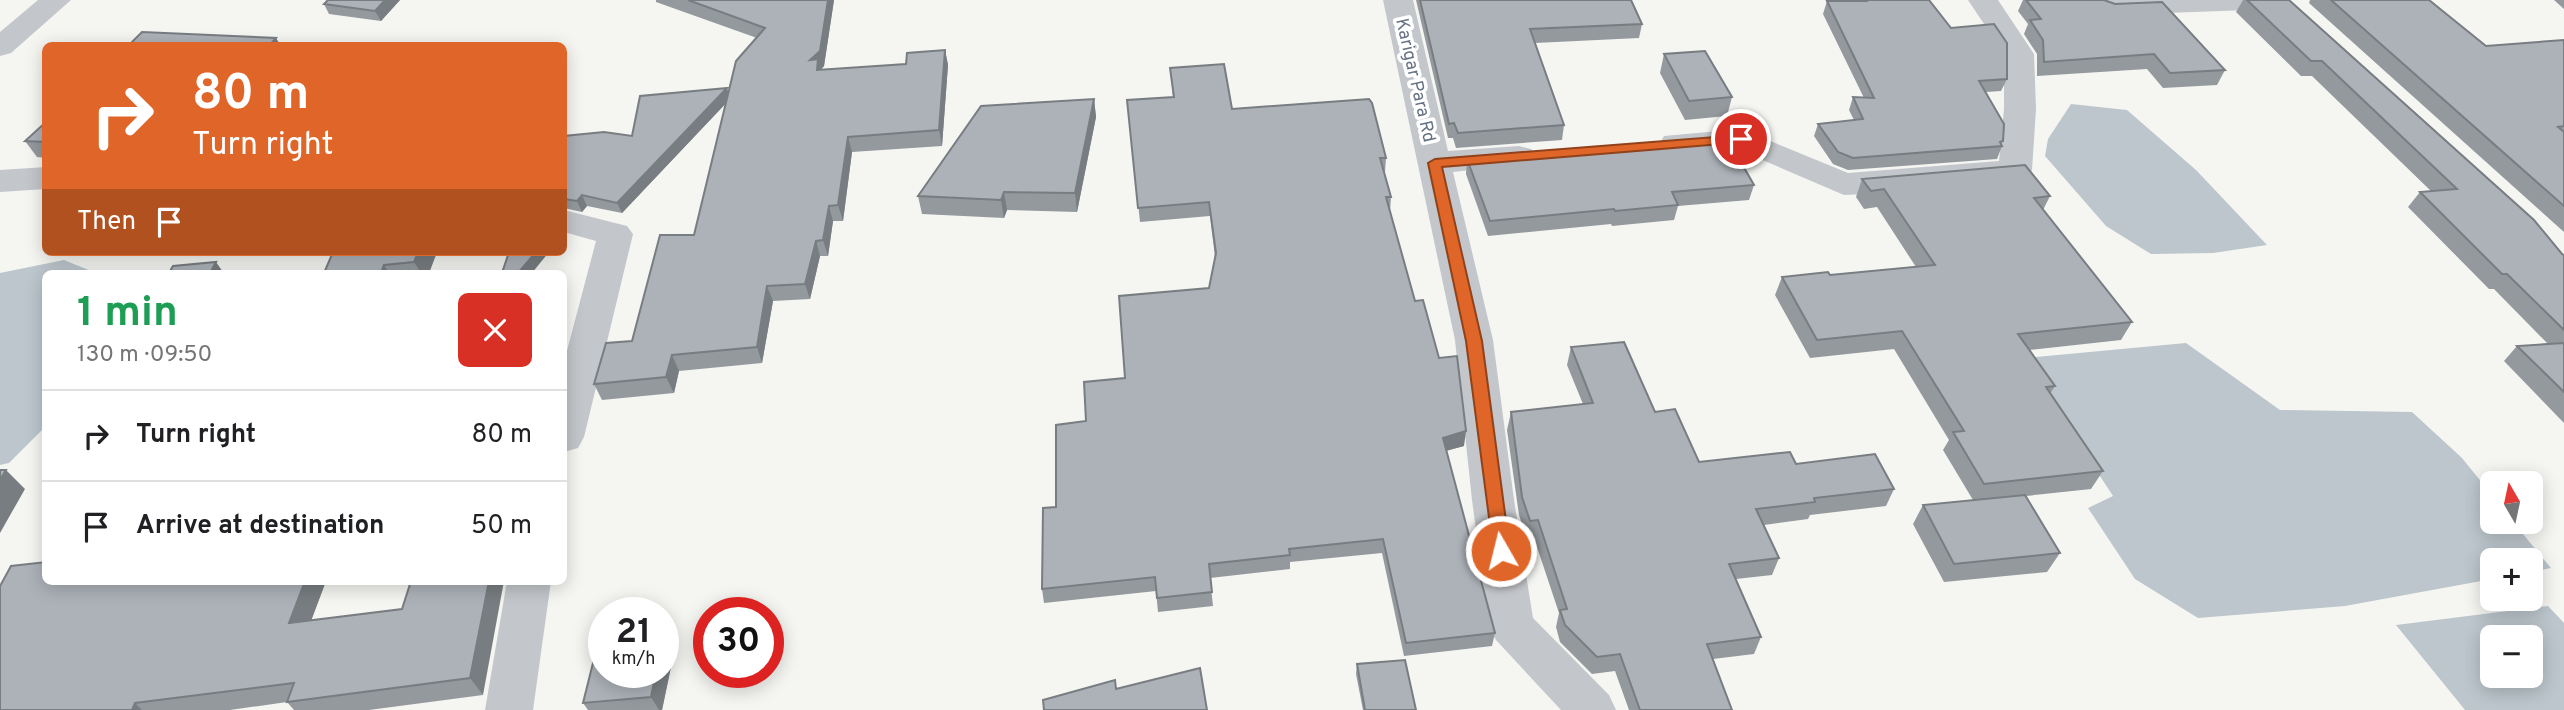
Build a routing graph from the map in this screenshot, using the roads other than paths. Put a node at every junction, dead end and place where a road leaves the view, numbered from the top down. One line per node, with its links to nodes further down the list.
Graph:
1 (56, 0): 6 (street)
2 (1398, 0): 9 (street, Karigar Para Rd)
3 (1983, 0): 7 (street)
4 (2275, 0): 5 (street)
5 (2109, 6)
6 (0, 47)
7 (1644, 146)
8 (1552, 153): 9 (street)
9 (1435, 163): 16 (street, Karigar Para Rd)
10 (42, 178): 11 (street)
11 (0, 181)
12 (567, 222): 13 (street)
13 (567, 425)
14 (528, 585): 15 (street)
15 (509, 710)
16 (1592, 710)

